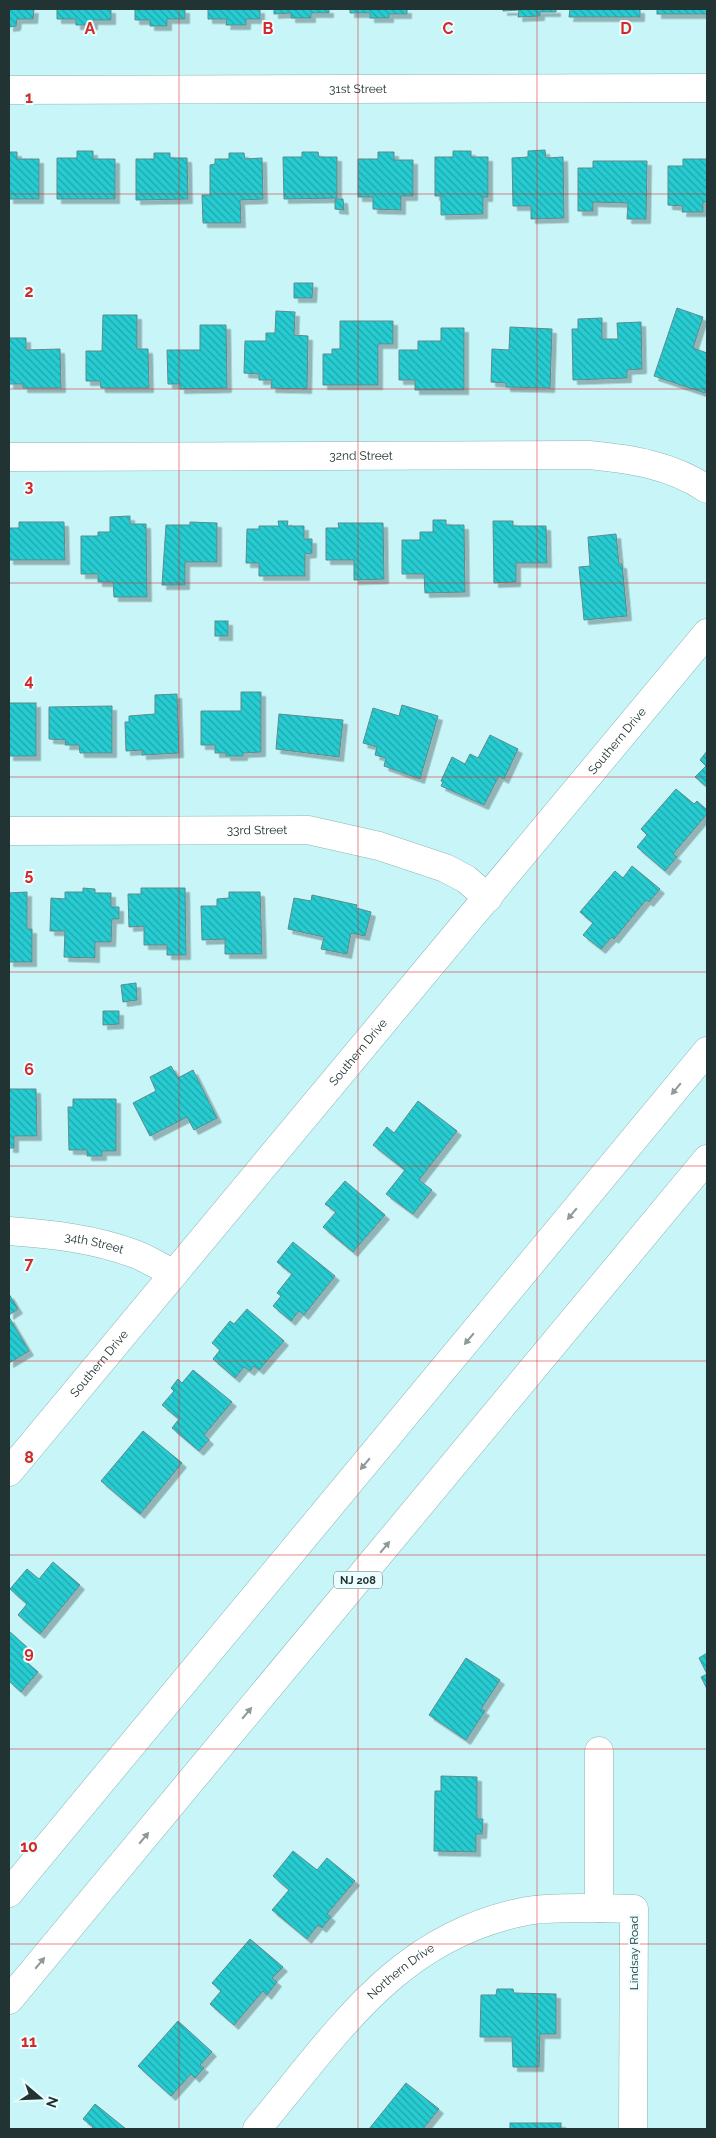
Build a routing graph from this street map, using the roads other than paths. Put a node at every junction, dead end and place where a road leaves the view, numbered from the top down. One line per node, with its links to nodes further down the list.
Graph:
1 (707, 88): 2 (main road, 31st Street)
2 (9, 90)
3 (9, 457): 4 (main road, 32nd Street)
4 (707, 489)
5 (707, 633): 7 (main road, Southern Drive)
6 (9, 831): 7 (main road, 33rd Street)
7 (488, 898): 11 (main road, Southern Drive)
8 (707, 1052): 14 (main road, one-way to 14)
9 (707, 1159): 16 (main road, NJ 208, one-way to 9)
10 (9, 1231): 11 (main road, 34th Street)
11 (174, 1274): 12 (main road, Southern Drive)
12 (9, 1472)
13 (599, 1751): 15 (main road)
14 (9, 1893)
15 (599, 1908): 17 (main road, Northern Drive); 18 (main road, Lindsay Road)
16 (9, 2000)
17 (258, 2129)
18 (633, 2129)

